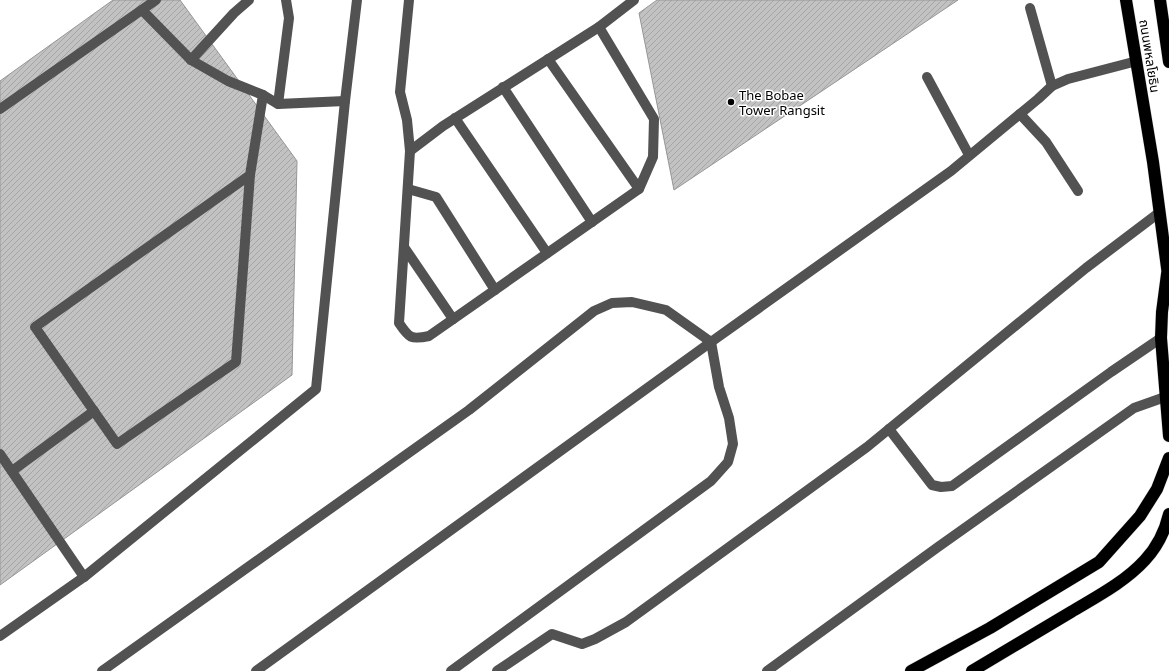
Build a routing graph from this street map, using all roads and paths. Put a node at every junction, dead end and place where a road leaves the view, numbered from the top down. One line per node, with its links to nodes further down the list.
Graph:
1 (156, 0): 10 (street)
2 (250, 0): 13 (street)
3 (286, 0): 21 (street)
4 (357, 0): 20 (street)
5 (409, 0): 25 (street)
6 (634, 0): 11 (street)
7 (1126, 0): 14 (highway, ถนนพหลโยธิน)
8 (1160, 0): 15 (highway)
9 (1030, 8): 17 (street)
10 (142, 10): 13 (street); 22 (street)
11 (599, 27): 12 (street); 29 (street)
12 (548, 59): 18 (street); 29 (street)
13 (191, 60): 19 (street)
14 (1136, 61): 17 (street); 31 (highway, ถนนพหลโยธิน)
15 (1169, 62)
16 (926, 77): 26 (street)
17 (1052, 86): 23 (street)
18 (503, 87): 24 (street); 32 (street)
19 (263, 95): 21 (street); 27 (street)
20 (345, 100): 21 (street); 48 (street)
21 (278, 104)
22 (0, 109)
23 (1020, 114): 26 (street); 30 (street)
24 (455, 118): 25 (street); 34 (street)
25 (410, 151): 28 (street)
26 (969, 155): 39 (street)
27 (250, 175): 41 (street); 41 (street)
28 (408, 189): 33 (street); 36 (street)
29 (639, 189): 32 (street)
30 (1078, 191)
31 (1160, 212): 35 (highway, ถนนพหลโยธิน); 42 (street)
32 (592, 222): 34 (street)
33 (404, 247): 37 (street); 37 (street)
34 (547, 254): 36 (street)
35 (1168, 278): 38 (highway, ถนนพหลโยธิน)
36 (495, 290): 37 (street)
37 (453, 319)
38 (1161, 338): 40 (highway, ถนนพหลโยธิน); 42 (street)
39 (711, 342): 50 (street); 51 (street); 52 (street)
40 (1165, 397): 43 (highway, ถนนพหลโยธิน); 54 (street)
41 (94, 411): 46 (street)
42 (889, 428): 53 (street)
43 (1169, 436)
44 (0, 454): 46 (street)
45 (1169, 458): 55 (highway)
46 (12, 471): 48 (street)
47 (1169, 514): 56 (highway)
48 (84, 577): 49 (street)
49 (0, 636)
50 (102, 671)
51 (256, 671)
52 (451, 671)
53 (497, 671)
54 (767, 671)
55 (911, 671)
56 (972, 671)

